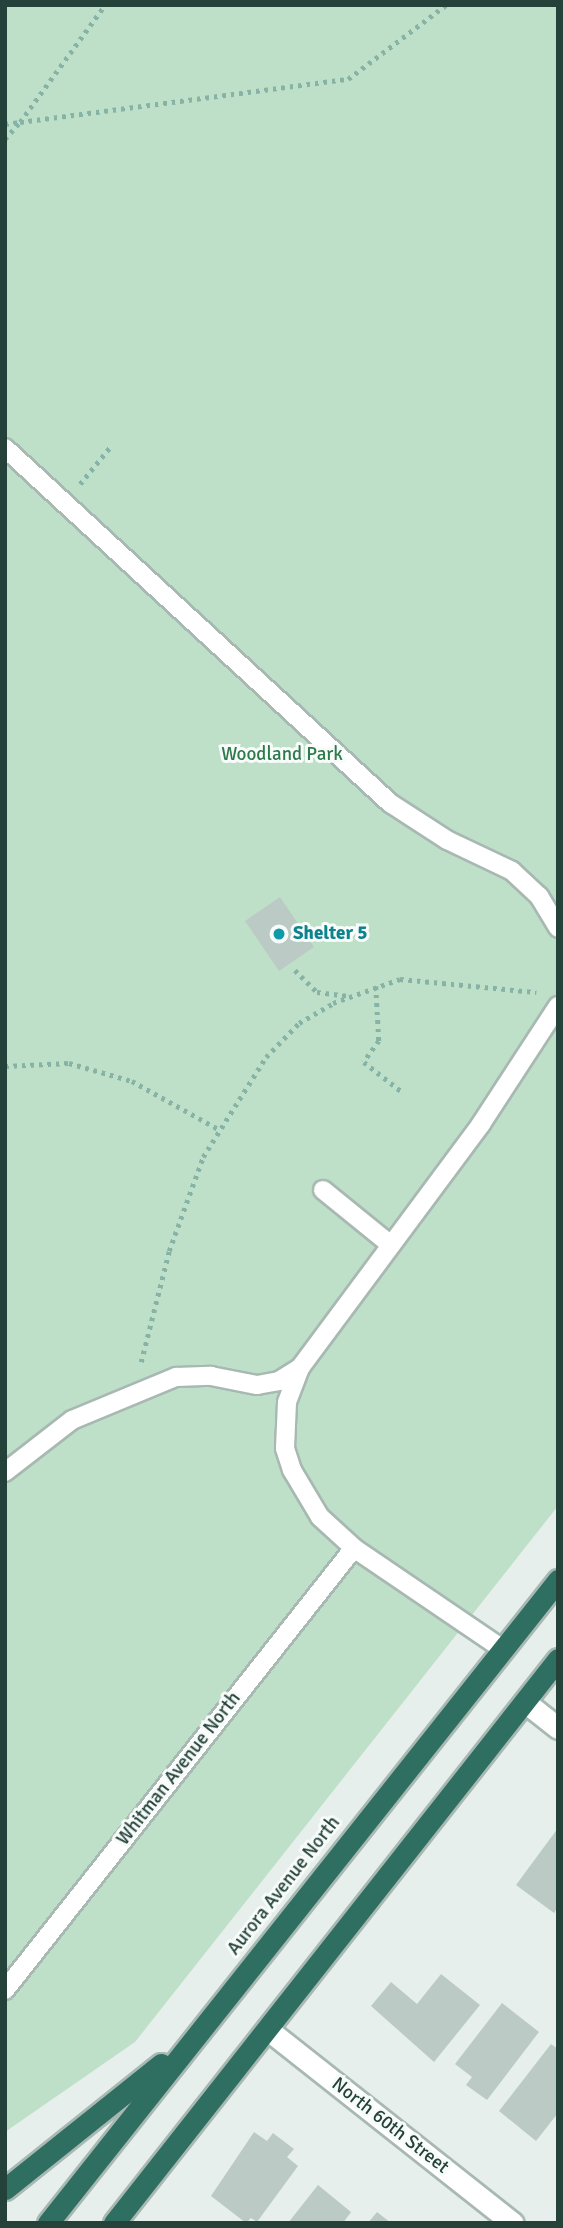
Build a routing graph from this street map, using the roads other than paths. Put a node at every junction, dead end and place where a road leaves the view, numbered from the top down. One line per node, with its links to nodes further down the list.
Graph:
1 (5, 447): 2 (lane)
2 (558, 928)
3 (552, 1000): 5 (lane)
4 (323, 1190): 5 (lane)
5 (391, 1245): 6 (lane)
6 (300, 1368): 7 (lane); 8 (lane)
7 (5, 1472)
8 (354, 1548): 10 (lane); 14 (lane, Whitman Avenue North)
9 (558, 1580): 10 (highway, Aurora Avenue North)
10 (501, 1648): 16 (highway, Aurora Avenue North)
11 (558, 1659): 12 (highway)
12 (525, 1702): 13 (street); 15 (highway)
13 (558, 1728)
14 (5, 1990)
15 (267, 2029): 19 (highway); 20 (street, North 60th Street)
16 (190, 2041): 17 (highway); 18 (highway, Aurora Avenue North)
17 (5, 2189)
18 (48, 2223)
19 (114, 2223)
20 (513, 2223)

